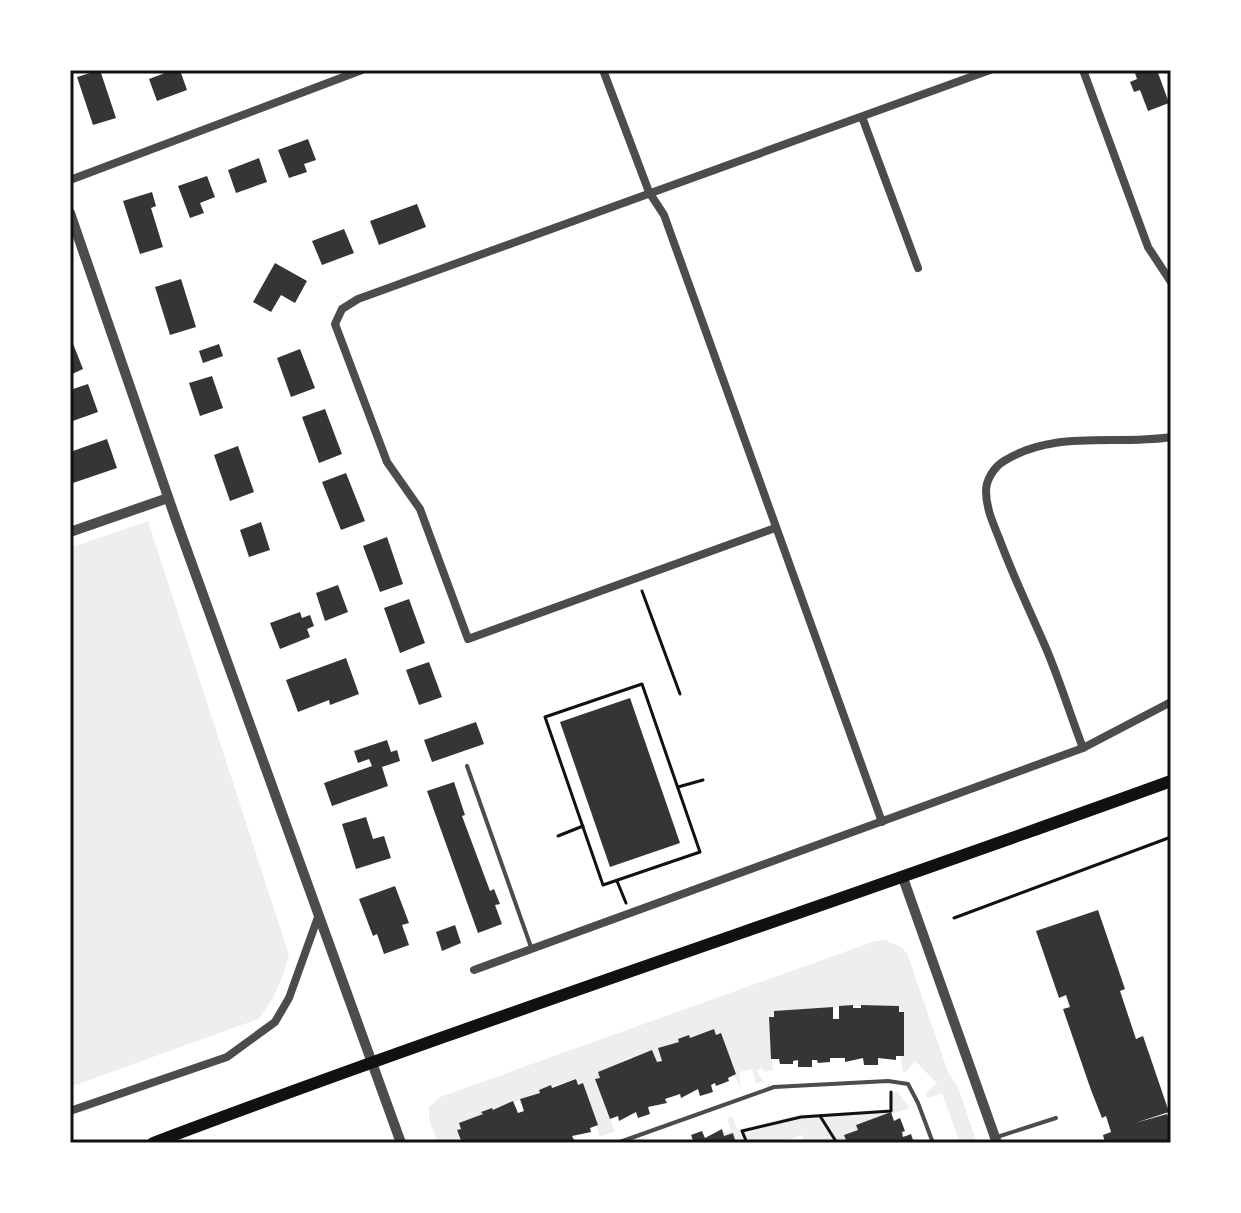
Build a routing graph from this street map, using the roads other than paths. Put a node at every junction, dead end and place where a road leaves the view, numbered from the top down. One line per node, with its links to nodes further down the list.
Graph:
1 (362, 70): 6 (street)
2 (603, 70): 7 (street)
3 (990, 70): 5 (street)
4 (1083, 70): 10 (street)
5 (862, 117): 7 (street); 9 (street)
6 (70, 180)
7 (649, 192): 13 (street); 13 (street)
8 (70, 213): 12 (street)
9 (918, 268)
10 (1171, 282)
11 (1171, 437): 16 (street)
12 (168, 498): 14 (street); 21 (street)
13 (775, 528): 19 (street)
14 (70, 532)
15 (1171, 702): 16 (street)
16 (1083, 748): 19 (street)
17 (467, 766): 22 (lane)
18 (1171, 781): 20 (highway)
19 (882, 822): 22 (street)
20 (903, 878): 24 (highway); 27 (street)
21 (318, 917): 24 (street); 25 (street)
22 (532, 949): 23 (street)
23 (474, 970)
24 (372, 1061): 28 (highway); 29 (street)
25 (70, 1111)
26 (1056, 1118): 27 (lane)
27 (996, 1140)
28 (153, 1143)
29 (401, 1143)
30 (617, 1143): 31 (lane)
31 (933, 1143)

